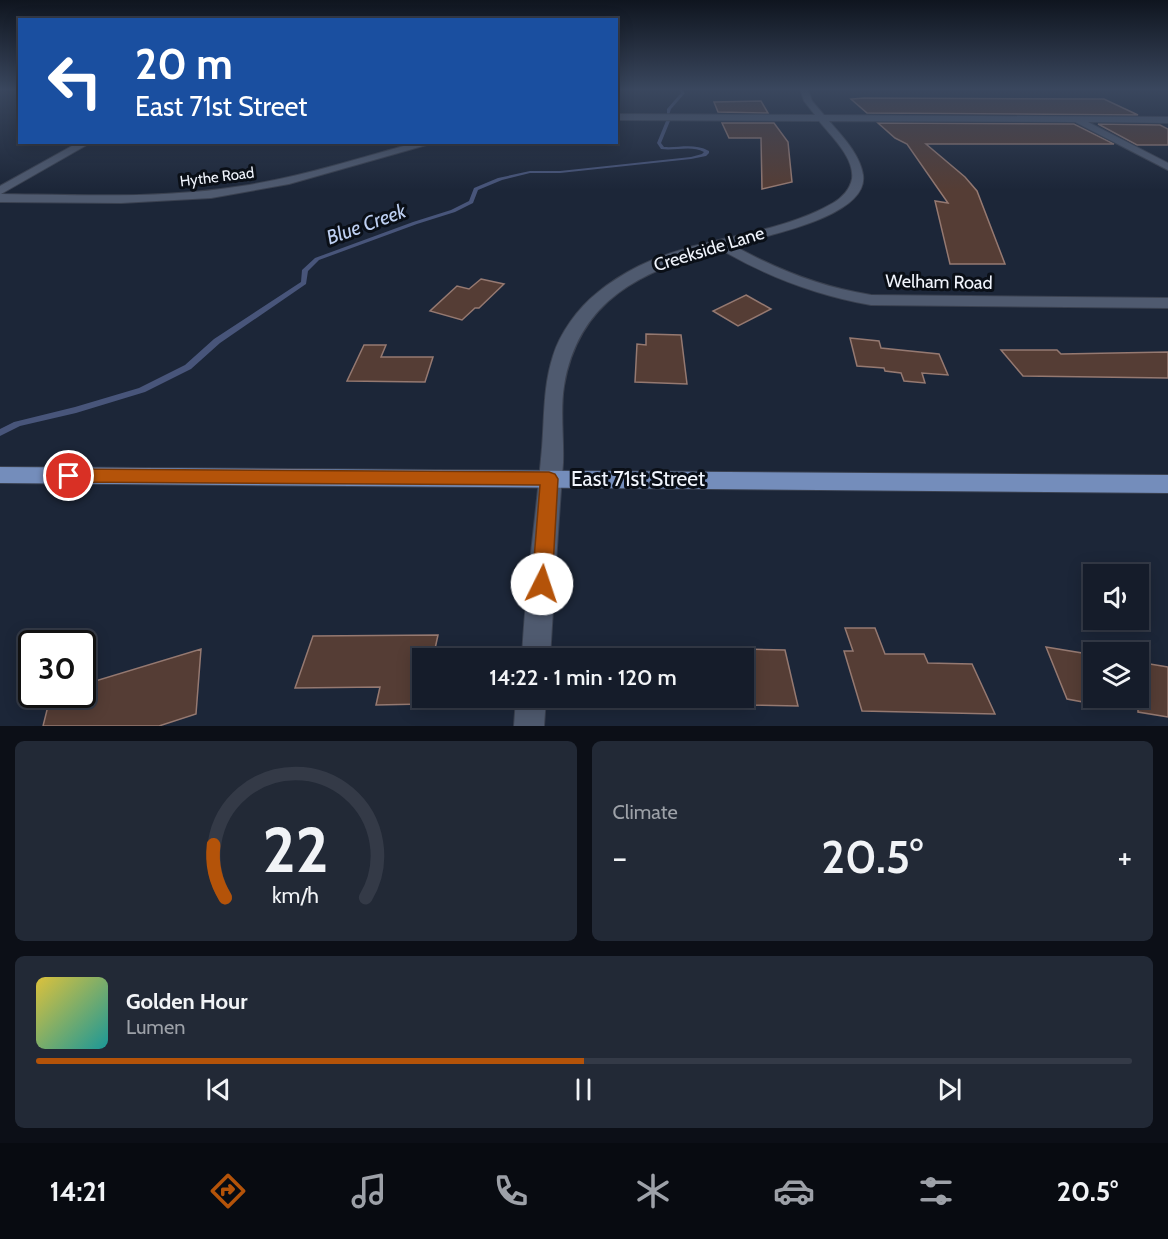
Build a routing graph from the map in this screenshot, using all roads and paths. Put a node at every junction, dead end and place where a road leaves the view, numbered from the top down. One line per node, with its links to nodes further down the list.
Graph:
1 (826, 123): 10 (street, Creekside Lane)
2 (1084, 123): 7 (street)
3 (84, 144): 8 (street)
4 (378, 144): 6 (street)
5 (425, 144): 6 (street, Hythe Road)
6 (391, 153): 9 (street, Hythe Road)
7 (1167, 166)
8 (0, 192)
9 (0, 198)
10 (722, 244): 11 (street, Welham Road); 13 (street, Creekside Lane)
11 (1168, 303)
12 (0, 475): 13 (main road, East 71st Street)
13 (549, 479): 14 (main road, East 71st Street); 15 (street, Creekside Lane)
14 (1168, 484)
15 (537, 648)
16 (530, 708): 17 (street)
17 (529, 726)

